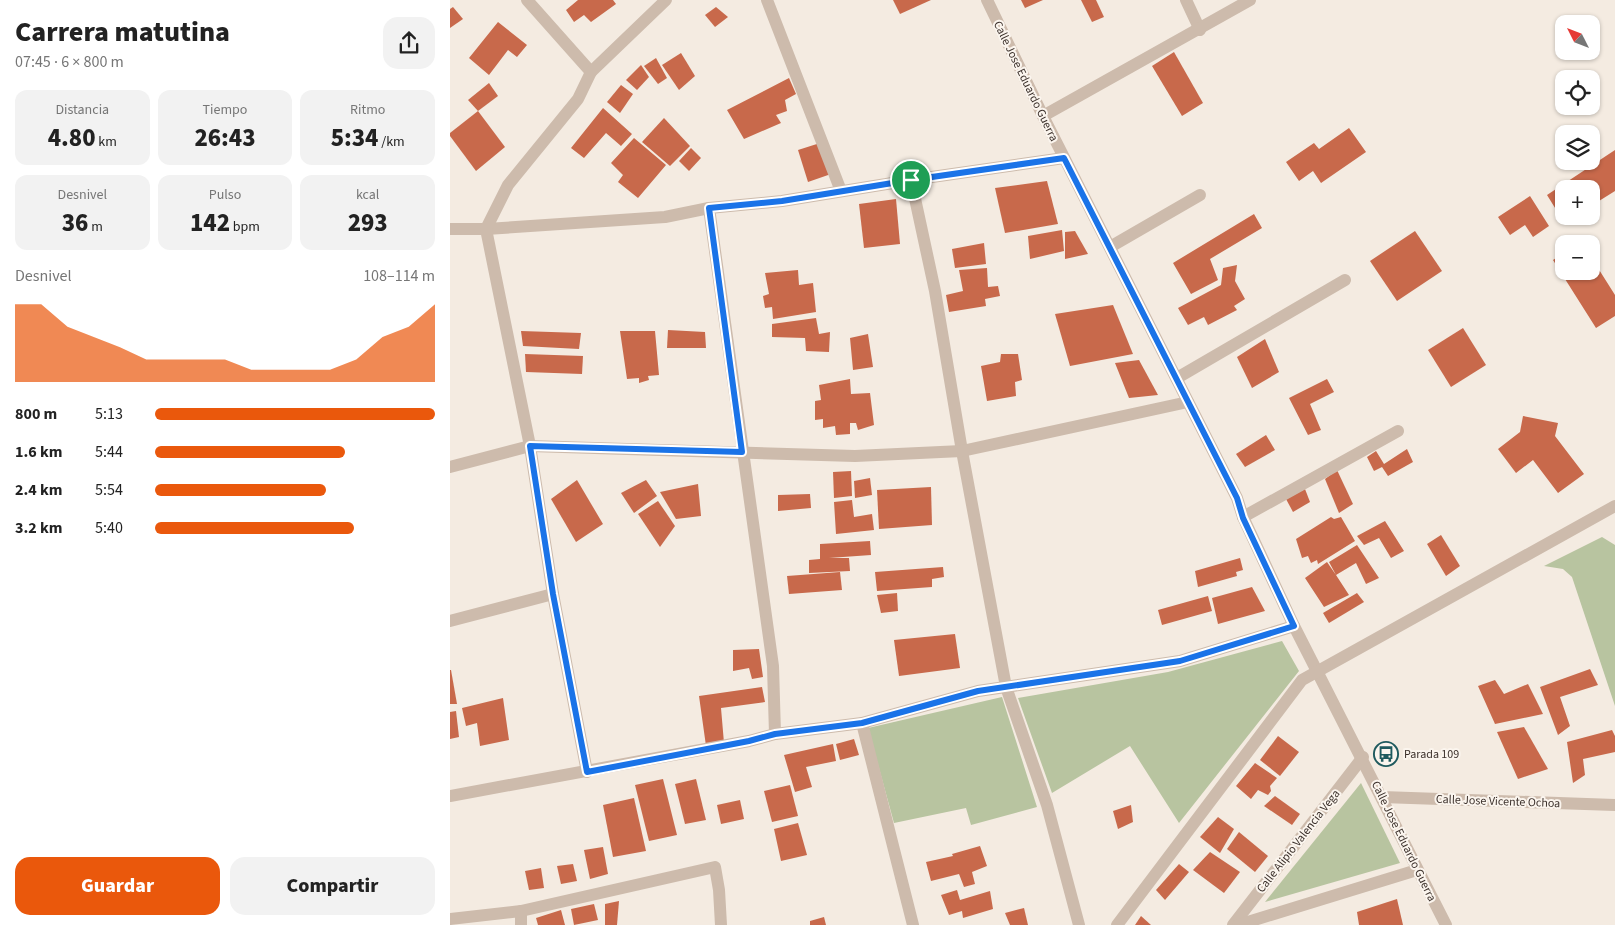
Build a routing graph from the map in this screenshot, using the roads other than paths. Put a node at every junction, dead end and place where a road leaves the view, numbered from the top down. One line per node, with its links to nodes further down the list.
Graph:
1 (527, 0): 8 (street)
2 (666, 0): 8 (street)
3 (767, 0): 12 (street)
4 (988, 0): 9 (street, Calle Jose Eduardo Guerra)
5 (1186, 0): 7 (street)
6 (1250, 0): 7 (street)
7 (1200, 30): 9 (street)
8 (591, 72): 16 (street)
9 (1043, 116): 10 (street, Calle Jose Eduardo Guerra)
10 (1064, 158): 11 (street); 17 (street, Calle Jose Eduardo Guerra)
11 (911, 180): 12 (street); 23 (street)
12 (841, 192): 14 (street)
13 (1200, 195): 17 (street)
14 (709, 208): 16 (street); 24 (street)
15 (450, 229): 16 (street)
16 (486, 230): 22 (street)
17 (1110, 248): 19 (street, Calle Jose Eduardo Guerra)
18 (1345, 280): 19 (street)
19 (1177, 378): 20 (street, Calle Jose Eduardo Guerra)
20 (1188, 402): 23 (street); 27 (street, Calle Jose Eduardo Guerra)
21 (1398, 432): 27 (street)
22 (530, 446): 24 (street); 25 (street); 28 (street)
23 (962, 451): 24 (street); 32 (street)
24 (742, 452): 34 (street)
25 (450, 467)
26 (1615, 506): 31 (street)
27 (1243, 518): 30 (street, Calle Jose Eduardo Guerra)
28 (553, 594): 29 (street); 36 (street)
29 (450, 621)
30 (1294, 626): 31 (street, Calle Jose Eduardo Guerra); 32 (street)
31 (1318, 672): 35 (street, Calle Jose Eduardo Guerra); 49 (street)
32 (1006, 687): 33 (street); 48 (street)
33 (862, 723): 34 (street); 47 (street)
34 (775, 734): 36 (street)
35 (1363, 757): 38 (street, Calle Jose Eduardo Guerra); 50 (street, Calle Alipio Valencia Vega)
36 (587, 772): 37 (street)
37 (450, 796)
38 (1382, 796): 39 (street, Calle Jose Vicente Ochoa); 40 (street, Calle Jose Eduardo Guerra)
39 (1615, 805)
40 (1417, 870): 51 (street); 52 (street, Calle Jose Eduardo Guerra)
41 (719, 890): 42 (street); 45 (street); 46 (street)
42 (520, 911): 43 (street); 44 (street)
43 (450, 920)
44 (521, 925)
45 (721, 925)
46 (731, 925)
47 (913, 925)
48 (1079, 925)
49 (1117, 925)
50 (1232, 925)
51 (1238, 925)
52 (1446, 925)

